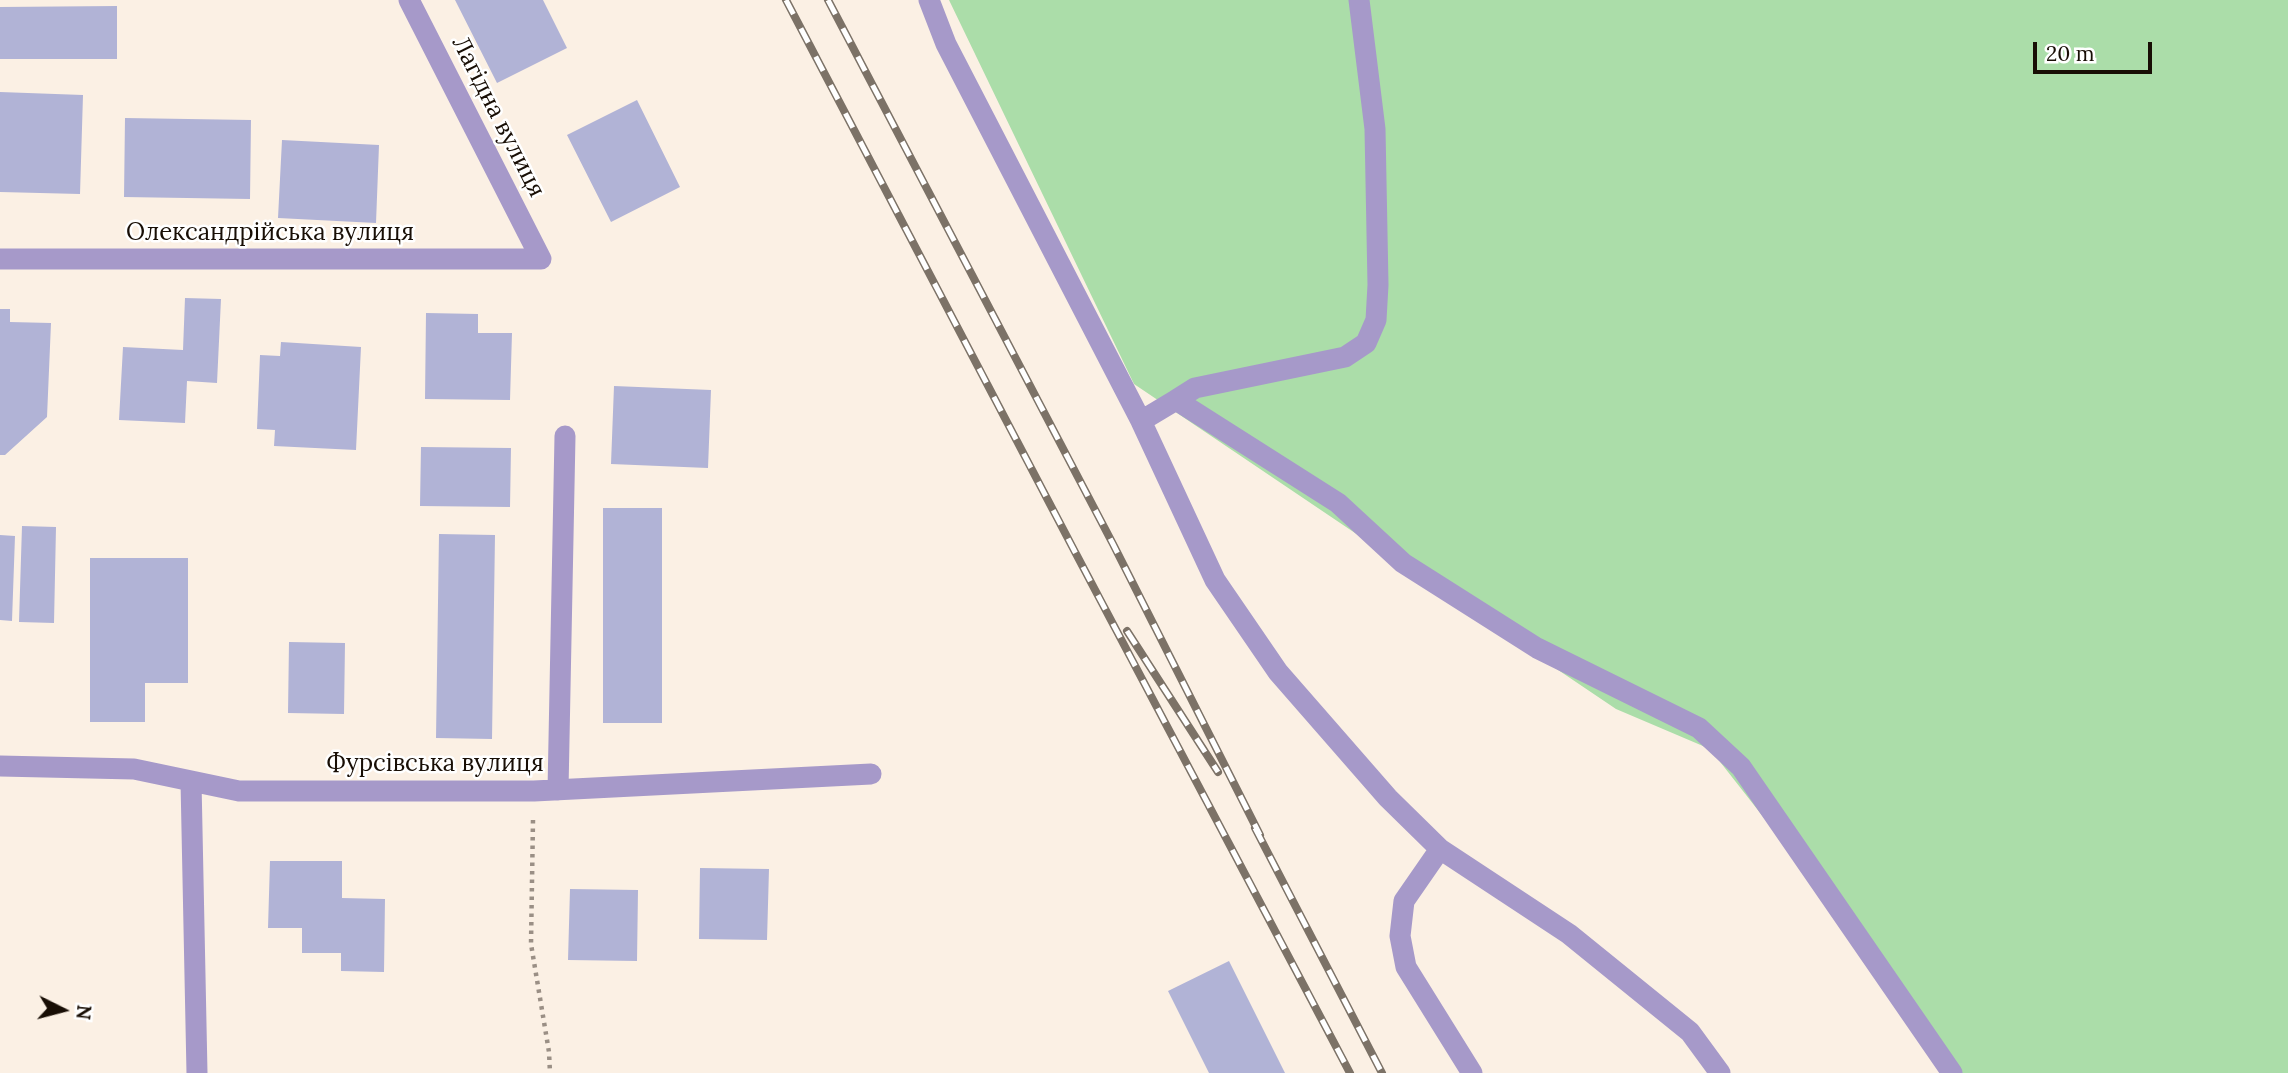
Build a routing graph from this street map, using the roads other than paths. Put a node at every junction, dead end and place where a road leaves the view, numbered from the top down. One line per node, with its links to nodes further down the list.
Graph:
1 (409, 0): 5 (street, Лагідна вулиця)
2 (929, 0): 7 (street)
3 (1359, 0): 6 (street)
4 (0, 259): 5 (street, Олександрійська вулиця)
5 (541, 259)
6 (1176, 400): 7 (street); 17 (street)
7 (1141, 421): 13 (street)
8 (565, 436): 12 (street)
9 (0, 766): 11 (street, Фурсівська вулиця)
10 (872, 774): 12 (street, Фурсівська вулиця)
11 (191, 781): 12 (street, Фурсівська вулиця); 14 (street)
12 (558, 790)
13 (1440, 849): 15 (street); 16 (street)
14 (197, 1073)
15 (1472, 1073)
16 (1720, 1073)
17 (1952, 1073)

